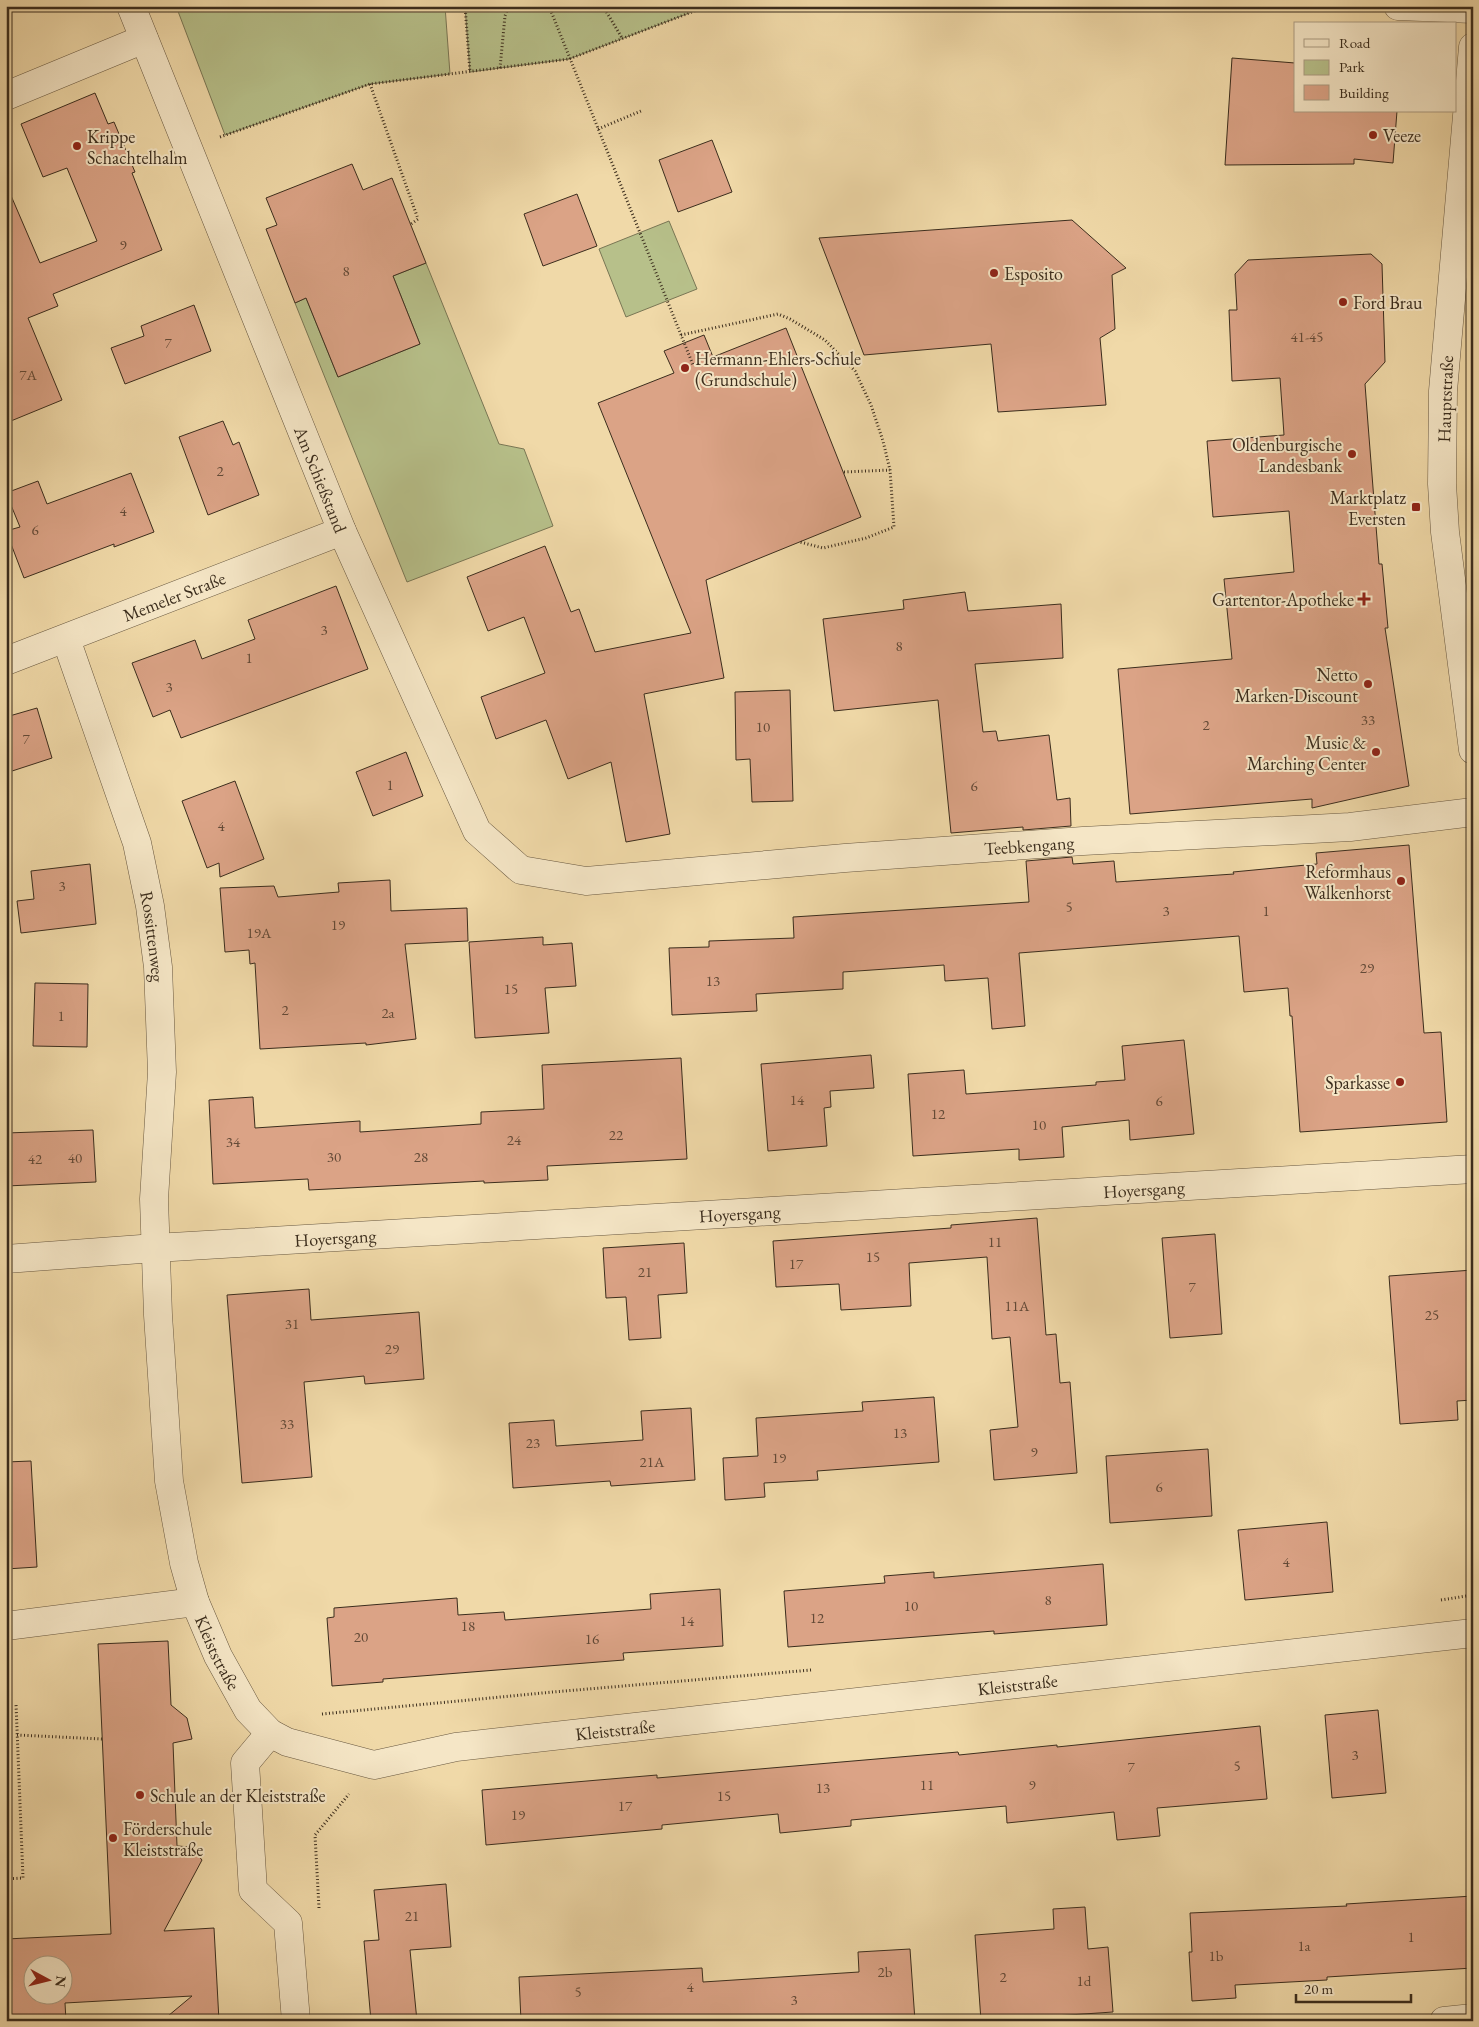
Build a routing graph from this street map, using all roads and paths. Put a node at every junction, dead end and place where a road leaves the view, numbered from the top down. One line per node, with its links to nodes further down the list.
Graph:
1 (131, 6): 11 (street, Am Schießstand)
2 (465, 6): 15 (path)
3 (509, 6): 14 (path)
4 (549, 6): 13 (path)
5 (603, 6): 10 (path)
6 (735, 6): 8 (path)
7 (1398, 6): 9 (street)
8 (696, 8): 10 (path)
9 (1473, 9)
10 (622, 38): 13 (path)
11 (144, 39): 17 (street); 20 (street, Am Schießstand)
12 (1473, 47): 30 (street, Hauptstraße)
13 (570, 59): 14 (path); 19 (path)
14 (500, 68): 15 (path)
15 (470, 72): 16 (path)
16 (370, 84): 20 (path); 21 (path)
17 (6, 96)
18 (641, 111): 19 (path)
19 (598, 129): 22 (path)
20 (188, 149): 26 (street, Am Schießstand)
21 (411, 224)
22 (681, 335): 23 (path); 24 (path)
23 (693, 365)
24 (890, 470): 25 (path); 27 (path)
25 (844, 472)
26 (342, 531): 28 (street, Memeler Straße); 32 (street, Am Schießstand)
27 (800, 542)
28 (66, 639): 29 (street, Memeler Straße); 34 (street, Rossittenweg)
29 (6, 661)
30 (1473, 750)
31 (1473, 812): 32 (street, Teebkengang)
32 (586, 881)
33 (1473, 1170): 34 (street, Hoyersgang)
34 (155, 1248): 35 (street, Hoyersgang); 38 (street, Kleiststraße)
35 (6, 1259)
36 (1473, 1596): 37 (path)
37 (1433, 1601)
38 (195, 1602): 39 (street); 43 (street, Kleiststraße)
39 (6, 1626)
40 (1473, 1634): 47 (street, Kleiststraße)
41 (817, 1670): 46 (path)
42 (16, 1704): 44 (path)
43 (270, 1733): 46 (street, Kleiststraße); 51 (street)
44 (17, 1735): 45 (path); 48 (path)
45 (102, 1739)
46 (310, 1748): 47 (street, Kleiststraße)
47 (374, 1765): 49 (path)
48 (6, 1879)
49 (320, 1913)
50 (1473, 2018): 52 (street)
51 (296, 2021)
52 (1444, 2021)

